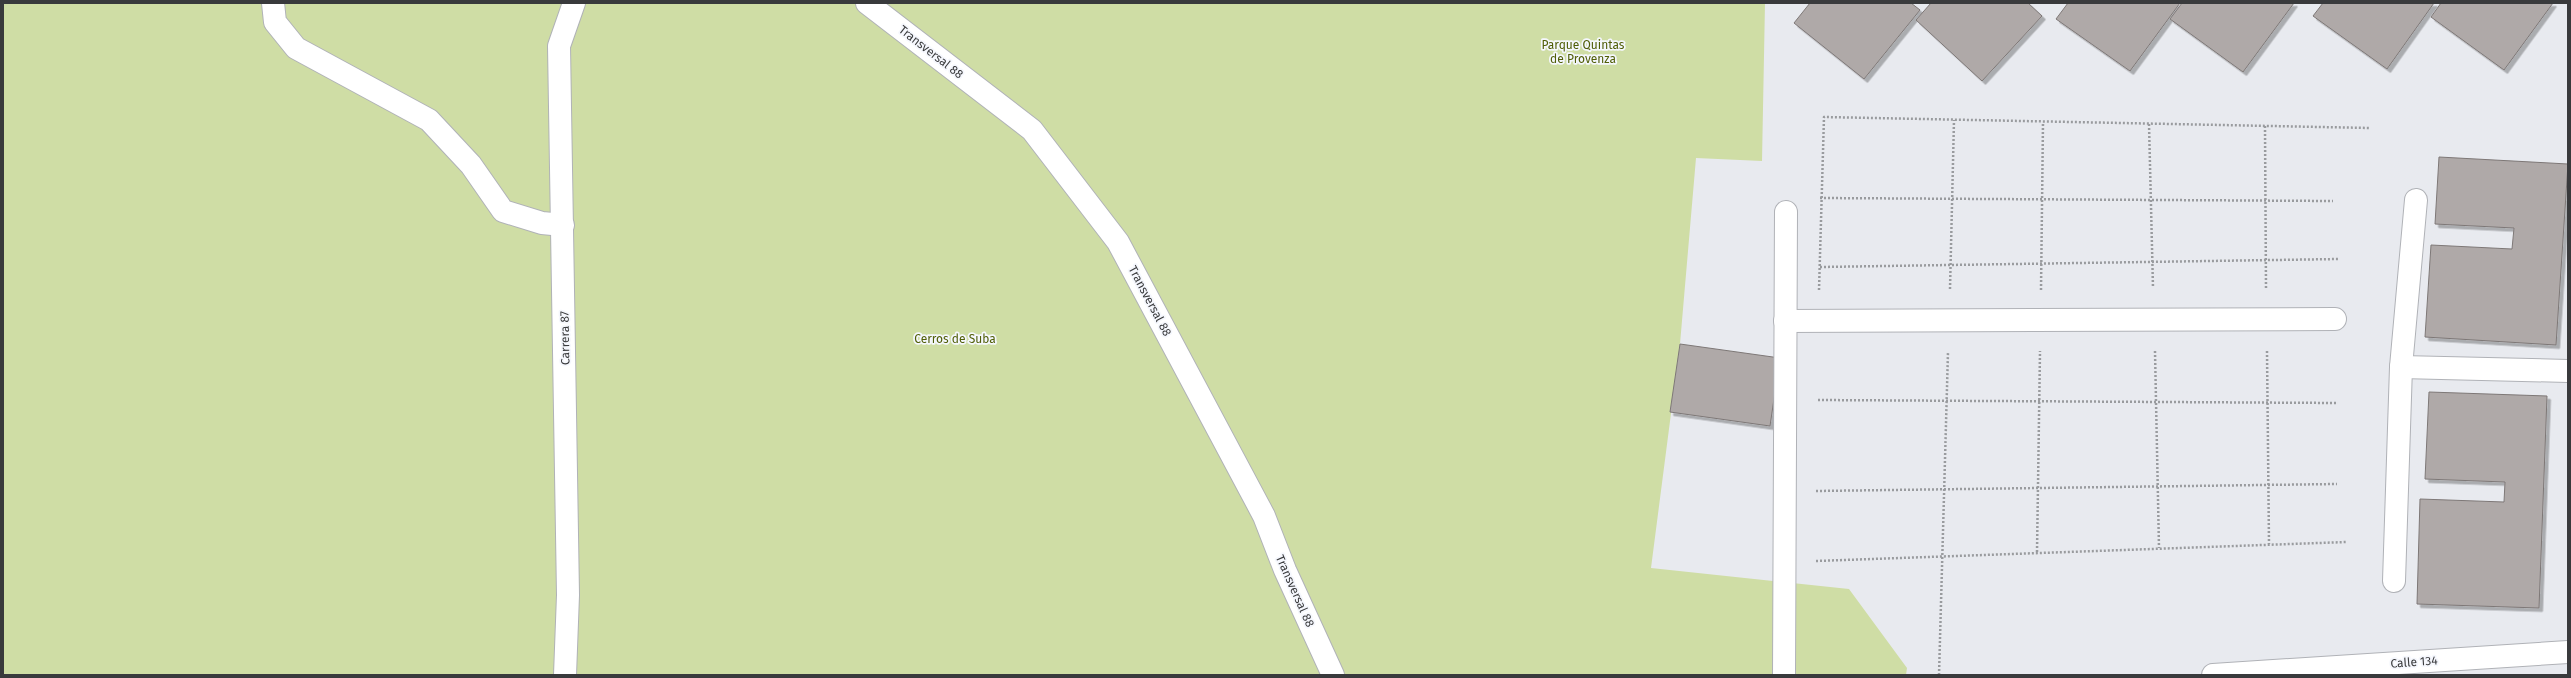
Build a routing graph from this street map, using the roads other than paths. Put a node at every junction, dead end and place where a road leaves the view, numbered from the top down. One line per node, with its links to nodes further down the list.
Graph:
1 (273, 3): 6 (street)
2 (574, 3): 6 (street, Carrera 87)
3 (867, 3): 14 (street, Transversal 88)
4 (2416, 200): 9 (street)
5 (1786, 212): 8 (street)
6 (563, 225): 13 (street, Carrera 87)
7 (2335, 319): 8 (street)
8 (1785, 321): 15 (street)
9 (2401, 367): 10 (street); 11 (street)
10 (2568, 371)
11 (2394, 581)
12 (2568, 652): 16 (street, Calle 134)
13 (565, 675)
14 (1333, 675)
15 (1784, 675)
16 (2213, 675)

